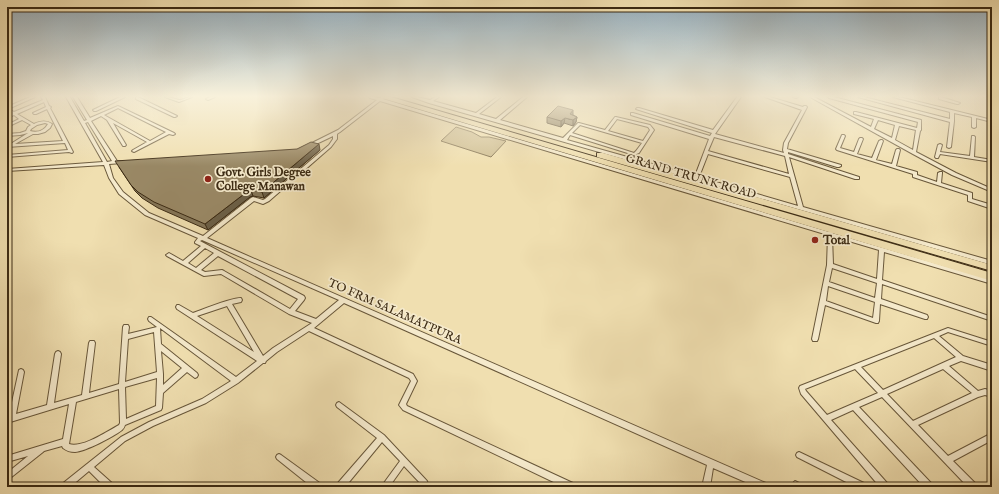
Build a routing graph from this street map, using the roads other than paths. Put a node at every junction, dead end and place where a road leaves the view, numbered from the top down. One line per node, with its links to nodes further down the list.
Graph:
1 (20, 120): 34 (street)
2 (24, 120): 33 (street)
3 (81, 120): 29 (street, TO FRM SALAMATPURA)
4 (90, 120): 29 (street); 70 (street)
5 (110, 120): 53 (street)
6 (111, 120): 51 (street)
7 (145, 120): 51 (street)
8 (354, 120): 40 (street)
9 (454, 120): 57 (street)
10 (473, 120): 31 (highway, GRAND TRUNK ROAD)
11 (479, 120): 31 (highway, GRAND TRUNK ROAD)
12 (485, 120): 31 (street)
13 (497, 120): 31 (street)
14 (614, 120): 38 (street)
15 (624, 120): 52 (street)
16 (655, 120): 43 (street)
17 (670, 120): 43 (street)
18 (723, 120): 43 (street)
19 (798, 120): 62 (street)
20 (854, 120): 36 (street)
21 (875, 120): 36 (street)
22 (883, 120): 32 (street)
23 (917, 120): 26 (street)
24 (948, 120): 27 (street)
25 (974, 120): 35 (street)
26 (920, 121): 37 (street)
27 (952, 121): 58 (street)
28 (56, 122): 30 (street); 50 (street)
29 (83, 123): 71 (street, TO FRM SALAMATPURA)
30 (50, 124): 33 (street); 39 (street)
31 (492, 124): 47 (street); 57 (highway, GRAND TRUNK ROAD); 92 (highway, GRAND TRUNK ROAD)
32 (896, 124): 37 (street); 49 (street)
33 (33, 125): 39 (street)
34 (7, 126)
35 (974, 127)
36 (872, 130): 49 (street)
37 (919, 130): 63 (street)
38 (606, 131): 41 (street); 52 (street)
39 (30, 133): 42 (street); 56 (street)
40 (335, 134): 55 (street); 84 (street)
41 (570, 134): 47 (street); 52 (street)
42 (7, 135)
43 (713, 135): 61 (street); 62 (street)
44 (843, 136): 64 (street)
45 (973, 138): 66 (street)
46 (861, 139): 64 (street)
47 (564, 140): 77 (street)
48 (881, 141): 67 (street)
49 (893, 141): 63 (street)
50 (66, 142): 56 (street); 65 (street)
51 (150, 142): 59 (street)
52 (644, 142)
53 (124, 145)
54 (940, 145): 66 (street)
55 (308, 146)
56 (8, 147)
57 (545, 147): 83 (highway, GRAND TRUNK ROAD)
58 (949, 147)
59 (134, 150)
60 (898, 150): 73 (street)
61 (706, 152): 76 (street); 77 (street)
62 (786, 153): 72 (street); 76 (street); 78 (street)
63 (914, 153): 80 (street)
64 (855, 154): 67 (street)
65 (7, 156)
66 (972, 158): 68 (street)
67 (874, 160): 73 (street)
68 (992, 160)
69 (130, 161): 70 (street)
70 (115, 162): 71 (street)
71 (106, 163): 74 (street); 84 (street, TO FRM SALAMATPURA)
72 (840, 166)
73 (894, 166): 79 (street)
74 (7, 170)
75 (940, 173): 79 (street)
76 (792, 176): 82 (street)
77 (696, 178): 82 (street)
78 (856, 178)
79 (939, 184): 81 (street)
80 (992, 191)
81 (992, 207)
82 (801, 208): 90 (street)
83 (827, 231): 86 (street); 91 (street); 94 (highway, GRAND TRUNK ROAD)
84 (202, 238): 85 (street); 99 (street, TO FRM SALAMATPURA)
85 (204, 246): 87 (street); 89 (street)
86 (882, 249): 95 (street); 96 (street)
87 (218, 252): 93 (street); 104 (street)
88 (169, 255): 89 (street)
89 (184, 263): 93 (street)
90 (992, 264)
91 (830, 265): 95 (street); 97 (street)
92 (992, 268)
93 (196, 270): 104 (street)
94 (992, 277)
95 (880, 281): 100 (street); 108 (street)
96 (992, 282)
97 (827, 283): 100 (street); 101 (street)
98 (240, 300): 102 (street)
99 (343, 300): 109 (street); 152 (street, TO FRM SALAMATPURA)
100 (878, 301): 101 (street); 106 (street)
101 (823, 302): 114 (street)
102 (228, 303): 105 (street); 120 (street)
103 (179, 307): 105 (street)
104 (291, 312): 109 (street)
105 (193, 315): 120 (street)
106 (924, 317)
107 (151, 319): 128 (street)
108 (992, 319)
109 (316, 322): 111 (street)
110 (126, 327): 113 (street)
111 (309, 328): 120 (street); 161 (street)
112 (934, 335): 116 (street); 119 (street); 121 (street)
113 (125, 337): 117 (street); 129 (street)
114 (815, 339)
115 (92, 343): 134 (street)
116 (992, 344)
117 (158, 345): 123 (street); 126 (street)
118 (58, 354): 138 (street)
119 (961, 358): 122 (street); 124 (street)
120 (263, 361): 128 (street)
121 (856, 366): 131 (street); 140 (street)
122 (944, 366): 131 (street); 132 (street)
123 (187, 368): 127 (street); 130 (street)
124 (992, 368)
125 (21, 372): 139 (street)
126 (160, 374): 129 (street); 130 (street)
127 (196, 375)
128 (236, 381): 153 (street)
129 (122, 385): 134 (street); 141 (street)
130 (159, 392): 141 (street)
131 (883, 394): 137 (street); 142 (street)
132 (977, 394): 133 (street); 142 (street)
133 (992, 394)
134 (85, 396): 135 (street)
135 (73, 400): 138 (street); 145 (street)
136 (339, 405): 144 (street)
137 (854, 406): 140 (street); 166 (street)
138 (50, 407): 139 (street)
139 (10, 419)
140 (826, 419): 165 (street)
141 (123, 423): 145 (street)
142 (913, 424): 150 (street)
143 (992, 436): 150 (street)
144 (382, 437): 151 (street); 158 (street)
145 (66, 441): 146 (street)
146 (43, 448): 149 (street); 154 (street)
147 (799, 455): 164 (street)
148 (279, 457): 157 (street)
149 (7, 459)
150 (948, 460): 167 (street)
151 (404, 461): 159 (street); 160 (street)
152 (711, 463): 162 (street); 163 (street, TO FRM SALAMATPURA)
153 (89, 466): 155 (street); 156 (street)
154 (7, 477)
155 (65, 487)
156 (110, 487)
157 (318, 487)
158 (340, 487)
159 (385, 487)
160 (425, 487)
161 (572, 487)
162 (706, 487)
163 (765, 487)
164 (863, 487)
165 (885, 487)
166 (929, 487)
167 (973, 487)

